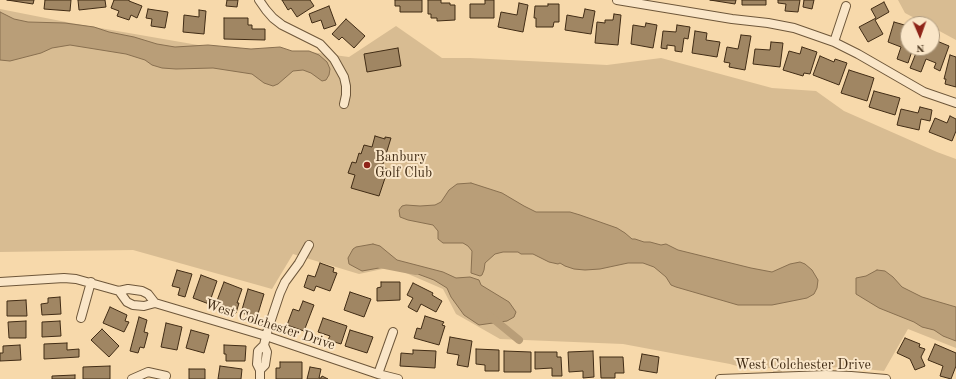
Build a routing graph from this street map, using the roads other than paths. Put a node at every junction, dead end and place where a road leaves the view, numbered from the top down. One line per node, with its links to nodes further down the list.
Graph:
1 (259, 0): 5 (street)
2 (617, 0): 4 (street)
3 (846, 6): 4 (street)
4 (834, 42): 6 (street)
5 (344, 104)
6 (956, 104)
7 (309, 244): 14 (street)
8 (0, 282): 9 (street, West Colchester Drive)
9 (91, 282): 10 (street, West Colchester Drive); 12 (street)
10 (119, 291): 11 (street, West Colchester Drive); 11 (street, West Colchester Drive)
11 (154, 303): 14 (street, West Colchester Drive)
12 (81, 318)
13 (393, 332): 15 (street)
14 (266, 336): 15 (street, West Colchester Drive); 18 (street)
15 (378, 374): 19 (street, West Colchester Drive)
16 (166, 376): 17 (street)
17 (132, 379)
18 (260, 379)
19 (398, 379)
20 (720, 379): 21 (street, West Colchester Drive)
21 (886, 379)

